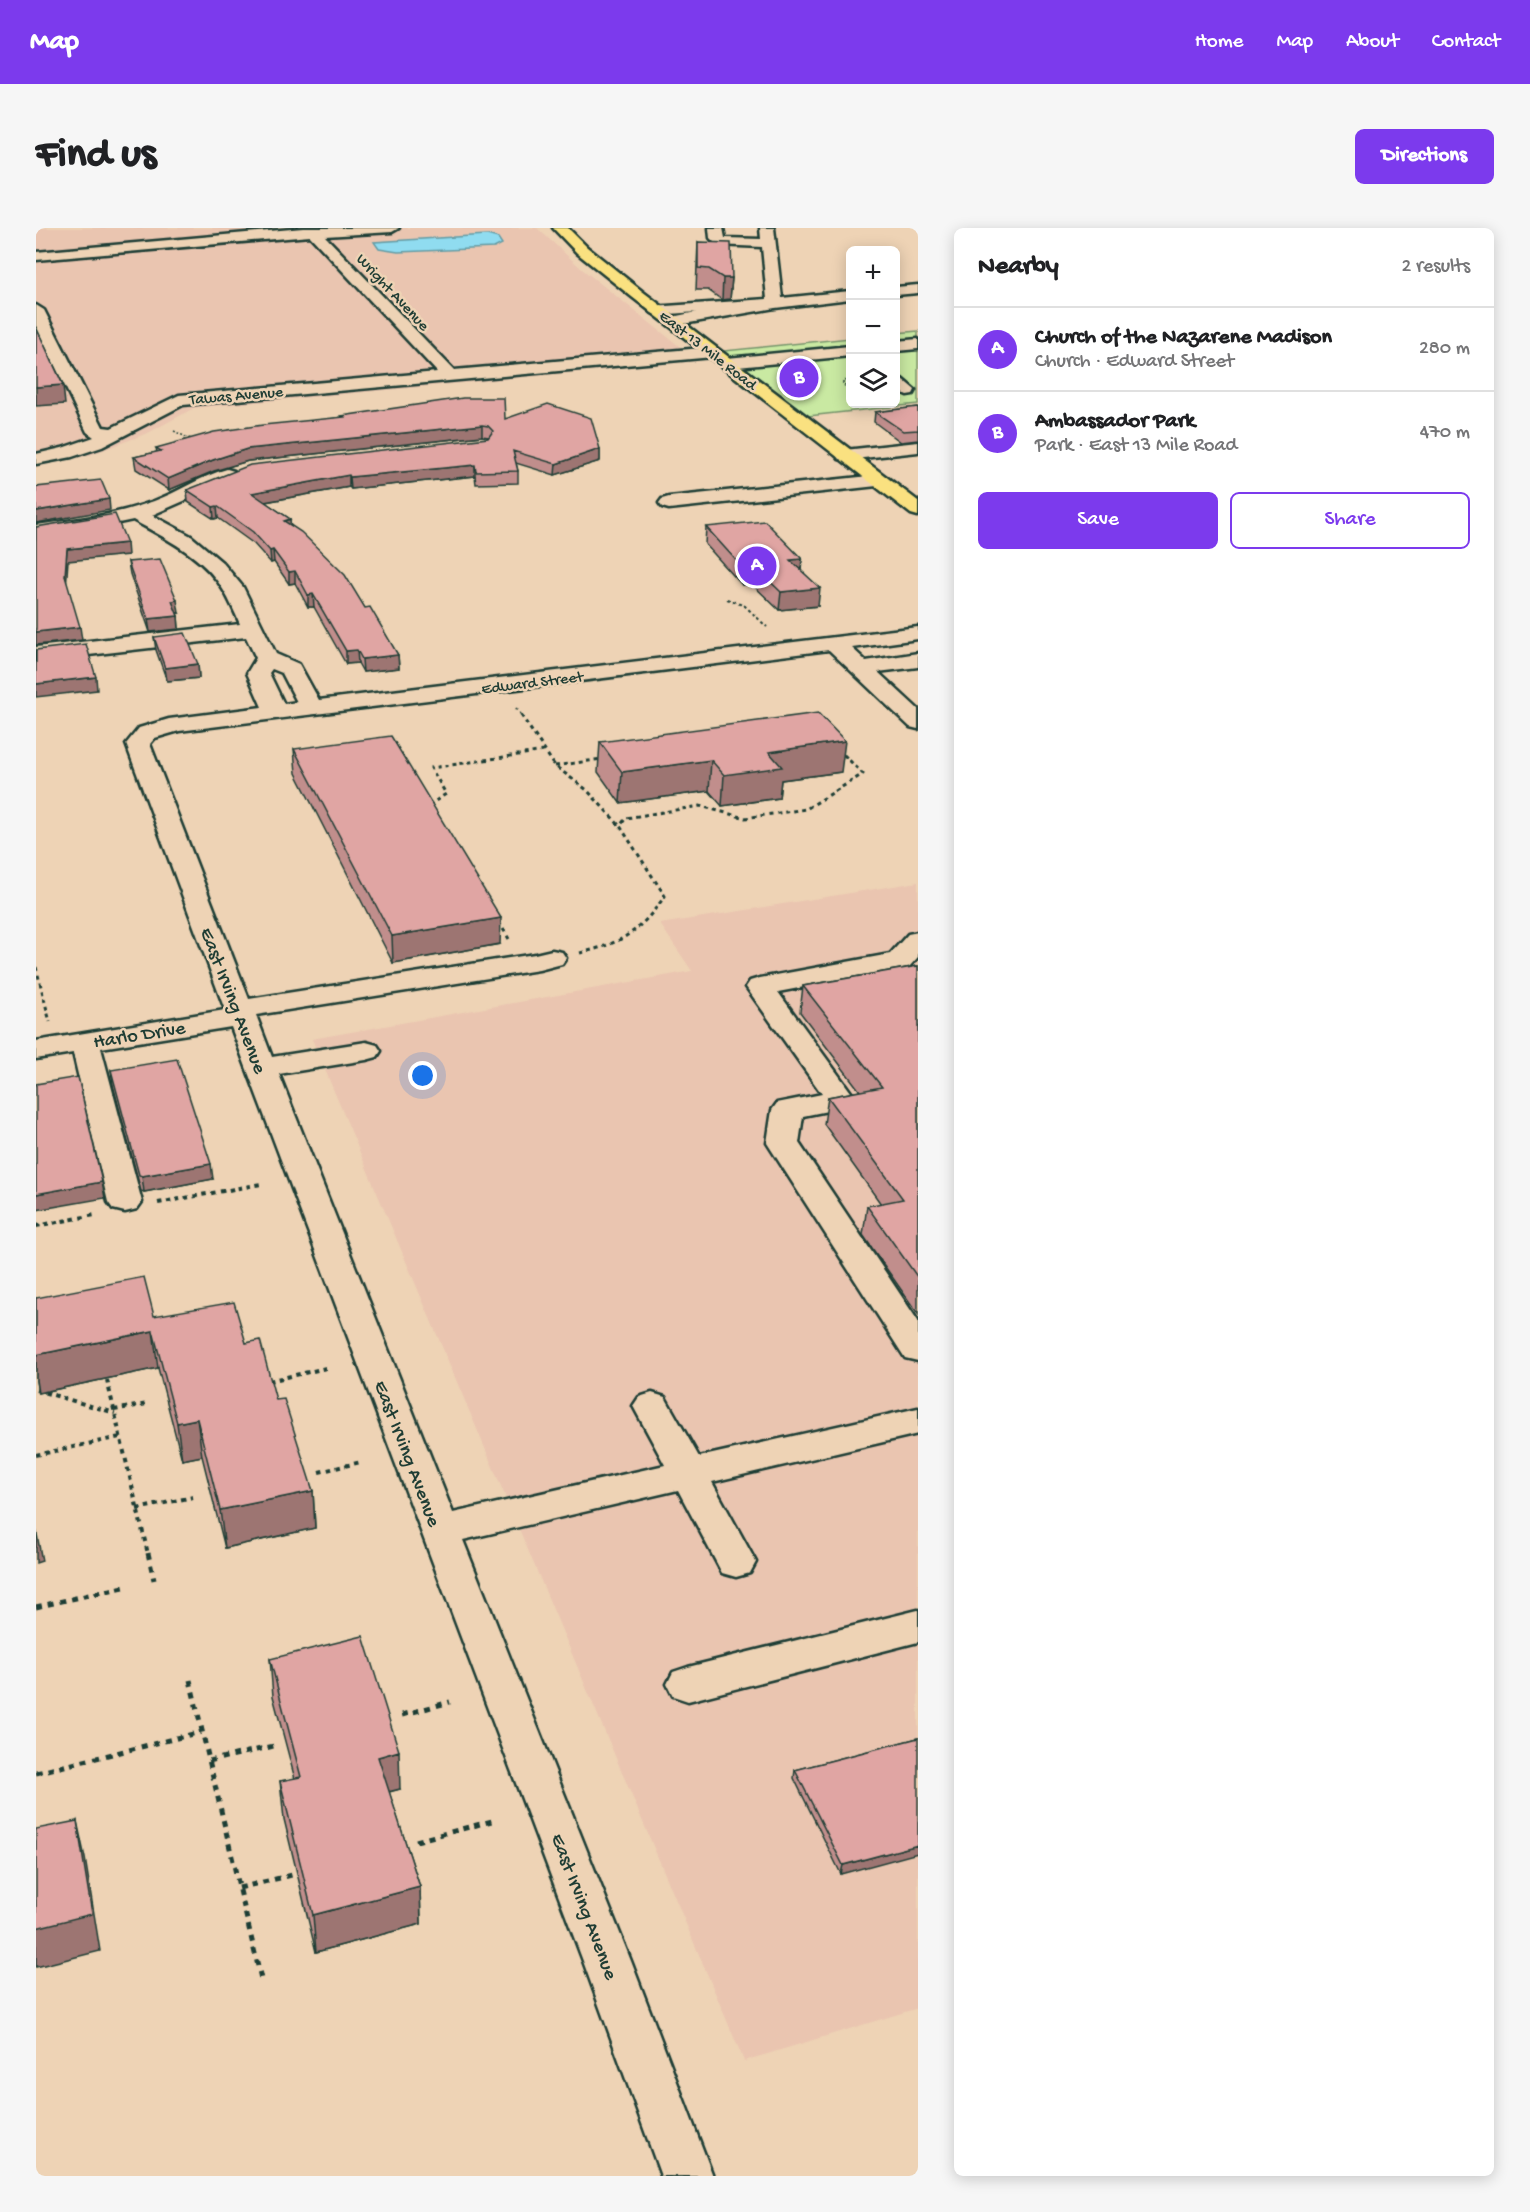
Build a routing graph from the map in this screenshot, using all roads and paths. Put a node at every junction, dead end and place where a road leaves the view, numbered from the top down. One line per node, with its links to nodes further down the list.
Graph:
1 (339, 228): 5 (street)
2 (392, 228): 5 (street)
3 (560, 228): 13 (main road, East 13 Mile Road)
4 (716, 228): 6 (street)
5 (312, 230): 7 (street); 20 (street, Wright Avenue)
6 (768, 236): 11 (street)
7 (36, 256)
8 (918, 289): 9 (street)
9 (900, 291)
10 (846, 295): 11 (street)
11 (775, 303): 13 (street); 14 (street)
12 (36, 310): 22 (street)
13 (657, 310): 14 (main road, East 13 Mile Road)
14 (672, 321): 17 (main road, East 13 Mile Road)
15 (918, 344): 16 (street)
16 (900, 346)
17 (707, 348): 19 (main road, East 13 Mile Road); 20 (street, Tawas Avenue)
18 (846, 351): 19 (street)
19 (727, 363): 29 (main road, East 13 Mile Road)
20 (448, 374): 23 (street, Tawas Avenue)
21 (169, 429): 25 (path)
22 (96, 432): 23 (street); 24 (street)
23 (115, 434): 28 (street, Tawas Avenue)
24 (66, 435)
25 (198, 443)
26 (918, 447): 29 (street)
27 (918, 457): 29 (street)
28 (36, 459)
29 (851, 460): 31 (main road, East 13 Mile Road)
30 (248, 469): 34 (street)
31 (879, 481): 32 (street); 33 (main road, East 13 Mile Road)
32 (669, 503)
33 (918, 510)
34 (137, 514): 35 (street); 38 (street)
35 (36, 531)
36 (727, 599): 37 (path)
37 (753, 613)
38 (255, 630): 41 (street); 42 (street)
39 (918, 633): 40 (street, Edward Street)
40 (835, 644): 44 (street); 46 (street, Edward Street)
41 (36, 654)
42 (267, 658): 46 (street); 47 (street)
43 (918, 660): 44 (street)
44 (862, 668): 48 (street)
45 (515, 706): 51 (path)
46 (312, 708): 47 (street, Edward Street)
47 (277, 713): 49 (street, Edward Street)
48 (918, 722)
49 (147, 733): 61 (street, East Irving Avenue)
50 (835, 745): 55 (path)
51 (544, 751): 53 (path); 54 (path)
52 (613, 758): 53 (path)
53 (555, 766): 55 (path)
54 (434, 814)
55 (620, 826): 59 (path)
56 (499, 921): 57 (path)
57 (510, 940)
58 (918, 940): 67 (street)
59 (552, 958): 61 (street, Harlo Drive)
60 (36, 967): 62 (path)
61 (241, 1013): 63 (street, Harlo Drive); 65 (street, East Irving Avenue)
62 (43, 1038): 63 (street, Harlo Drive)
63 (85, 1042): 66 (street)
64 (366, 1051): 65 (street)
65 (261, 1068): 83 (street, East Irving Avenue)
66 (125, 1202)
67 (918, 1349)
68 (326, 1368): 70 (path)
69 (107, 1380): 74 (path)
70 (269, 1381)
71 (36, 1390): 74 (path)
72 (147, 1404): 74 (path)
73 (652, 1406): 80 (street)
74 (114, 1412): 76 (path)
75 (918, 1420): 80 (street)
76 (120, 1437): 77 (path); 82 (path)
77 (36, 1455)
78 (361, 1462): 79 (path)
79 (319, 1472)
80 (688, 1474): 83 (street); 84 (street)
81 (193, 1497): 82 (path)
82 (137, 1509): 85 (path)
83 (439, 1531): 102 (street, East Irving Avenue)
84 (736, 1562)
85 (154, 1580)
86 (124, 1587): 87 (path)
87 (36, 1607)
88 (918, 1626): 90 (street)
89 (189, 1680): 93 (path)
90 (688, 1684)
91 (450, 1702): 92 (path)
92 (402, 1715)
93 (201, 1732): 95 (path); 96 (path)
94 (278, 1745): 95 (path)
95 (209, 1761): 100 (path)
96 (36, 1773)
97 (492, 1821): 98 (path)
98 (416, 1841)
99 (292, 1875): 100 (path)
100 (239, 1888): 101 (path)
101 (262, 1983)
102 (687, 2176)

